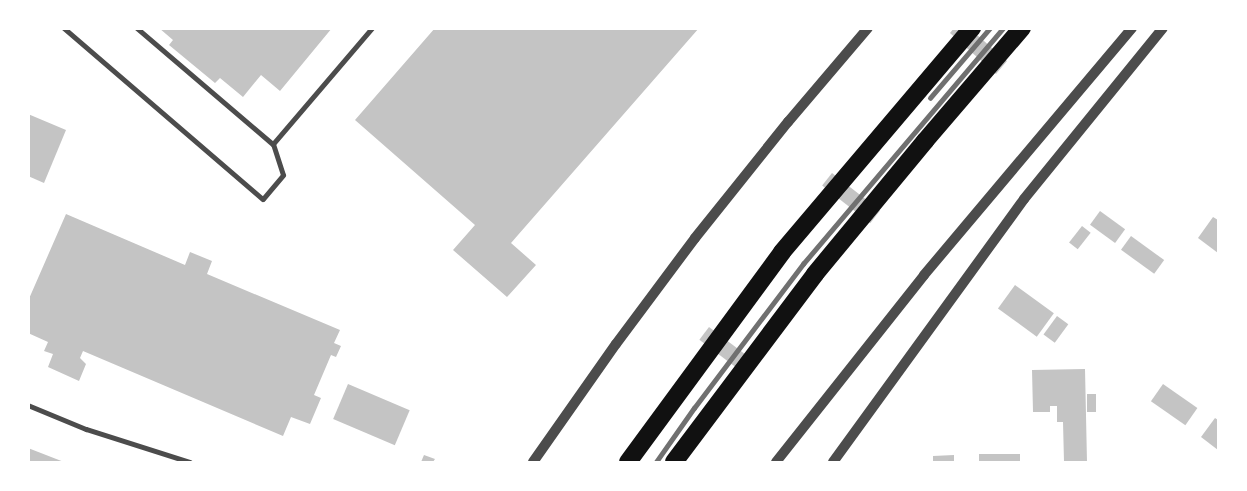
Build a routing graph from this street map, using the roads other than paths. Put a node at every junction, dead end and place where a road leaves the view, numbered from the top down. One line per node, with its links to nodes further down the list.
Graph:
1 (64, 28): 9 (lane)
2 (137, 28): 9 (lane)
3 (372, 28): 9 (lane)
4 (868, 28): 12 (street)
5 (972, 28): 13 (highway)
6 (1022, 28): 14 (highway)
7 (1132, 28): 15 (street)
8 (1162, 28): 16 (street)
9 (273, 144)
10 (28, 405): 11 (lane)
11 (190, 462)
12 (534, 462)
13 (628, 462)
14 (675, 462)
15 (776, 462)
16 (833, 462)

